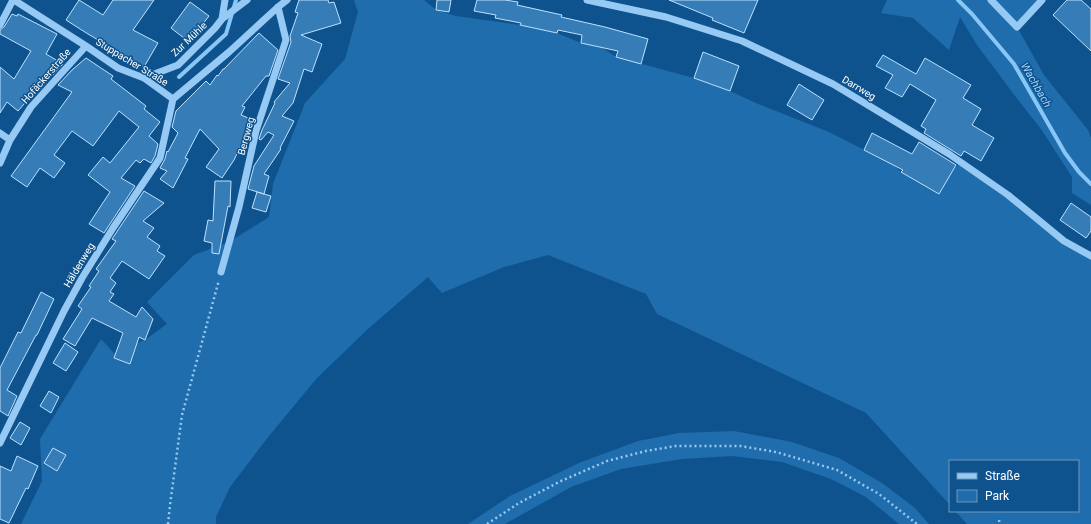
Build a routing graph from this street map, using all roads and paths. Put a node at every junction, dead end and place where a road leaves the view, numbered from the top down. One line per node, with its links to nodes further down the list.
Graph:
1 (13, 0): 10 (street); 11 (street, Stuppacher Straße)
2 (225, 0): 9 (street)
3 (248, 0): 9 (street, Zur Mühle)
4 (287, 0): 8 (street, Stuppacher Straße)
5 (587, 0): 17 (street, Darrweg)
6 (991, 0): 7 (street)
7 (1042, 0)
8 (278, 7): 13 (street, Stuppacher Straße); 18 (street, Bergweg)
9 (222, 19): 12 (street, Zur Mühle)
10 (0, 25)
11 (86, 46): 12 (street, Stuppacher Straße); 15 (street, Hofäckerstraße)
12 (144, 78): 13 (street, Stuppacher Straße)
13 (173, 99): 19 (street, Häldenweg)
14 (0, 133): 15 (street)
15 (10, 140): 16 (street, Hofäckerstraße)
16 (0, 163)
17 (1091, 256)
18 (221, 272): 21 (path)
19 (0, 443)
20 (999, 520): 24 (path)
21 (168, 524)
22 (488, 524): 23 (path)
23 (917, 524)
24 (1000, 524)

